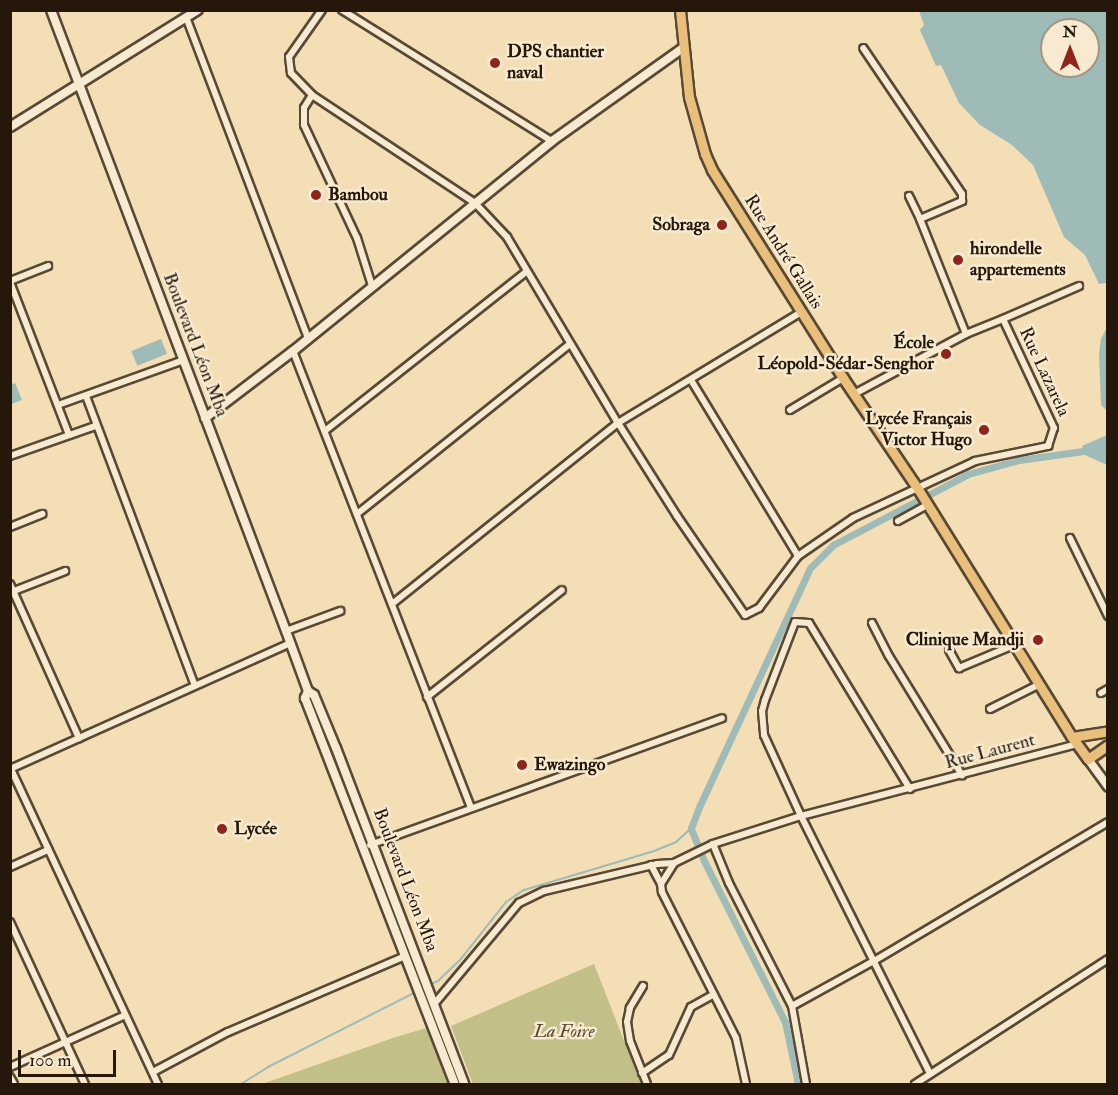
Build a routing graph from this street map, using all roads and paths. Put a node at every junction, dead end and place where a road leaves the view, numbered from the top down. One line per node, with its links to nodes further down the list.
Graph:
1 (51, 10): 9 (street, Boulevard Léon Mba)
2 (198, 10): 6 (street)
3 (322, 10): 10 (street)
4 (342, 10): 12 (street)
5 (680, 10): 7 (main road, Rue André Gallais)
6 (186, 18): 9 (street); 24 (street)
7 (682, 48): 12 (street); 21 (main road, Rue André Gallais)
8 (863, 48): 15 (street)
9 (81, 83): 11 (street); 27 (street, Boulevard Léon Mba)
10 (312, 95): 14 (street); 19 (street)
11 (10, 127)
12 (552, 141): 14 (street)
13 (909, 196): 15 (street)
14 (475, 202): 17 (street); 19 (street)
15 (920, 219): 23 (street)
16 (48, 266): 18 (street)
17 (526, 272): 25 (street); 37 (street)
18 (10, 282): 32 (street)
19 (372, 286): 24 (street)
20 (1078, 286): 22 (street)
21 (801, 312): 28 (main road, Rue André Gallais); 29 (street)
22 (1003, 319): 23 (street, Rue Lazarela); 40 (street, Rue Lazarela)
23 (966, 334): 30 (street, Rue Lazarela)
24 (308, 338): 26 (street)
25 (569, 345): 35 (street); 43 (street)
26 (293, 351): 34 (street); 37 (street)
27 (184, 360): 31 (street); 34 (street, Boulevard Léon Mba)
28 (843, 378): 30 (main road, Rue André Gallais); 33 (street)
29 (691, 380): 35 (street); 47 (street)
30 (854, 394): 40 (main road, Rue André Gallais)
31 (86, 396): 32 (street); 36 (street)
32 (58, 405): 38 (street)
33 (790, 410)
34 (205, 418): 56 (street, Boulevard Léon Mba)
35 (618, 423): 47 (street); 52 (street)
36 (95, 426): 38 (street); 60 (street)
37 (326, 430): 43 (street)
38 (69, 435): 39 (street)
39 (10, 456)
40 (917, 488): 41 (main road, Rue André Gallais); 47 (street)
41 (926, 503): 44 (street); 58 (main road, Rue André Gallais)
42 (42, 514): 45 (street)
43 (357, 514): 52 (street)
44 (898, 521)
45 (10, 527)
46 (1070, 538): 54 (street)
47 (798, 556)
48 (65, 571): 51 (street)
49 (10, 584): 51 (street)
50 (562, 590): 65 (street)
51 (14, 591): 69 (street)
52 (392, 604): 65 (street)
53 (340, 610): 56 (street)
54 (1107, 616)
55 (872, 623): 74 (street)
56 (286, 631): 57 (street, Boulevard Léon Mba)
57 (290, 643): 60 (street); 63 (street, Boulevard Léon Mba)
58 (1014, 645): 59 (street); 61 (main road, Rue André Gallais)
59 (949, 650)
60 (194, 684): 69 (street)
61 (1038, 685): 66 (street); 70 (main road, Rue André Gallais)
62 (1107, 689): 64 (street)
63 (308, 691): 80 (street, Boulevard Léon Mba); 82 (street, Boulevard Léon Mba)
64 (1101, 693)
65 (427, 697): 77 (street)
66 (990, 709)
67 (722, 718): 77 (street)
68 (1107, 731): 70 (main road)
69 (79, 738): 73 (street)
70 (1075, 741): 72 (main road, Rue André Gallais); 74 (street, Rue Laurent)
71 (1107, 745): 72 (main road)
72 (1088, 759): 75 (street)
73 (11, 768): 83 (street)
74 (962, 775): 76 (street, Rue Laurent)
75 (1107, 787)
76 (910, 789): 78 (street, Rue Laurent); 78 (street)
77 (471, 808): 80 (street)
78 (801, 816): 81 (street, Rue Laurent); 91 (street)
79 (1107, 822): 91 (street)
80 (373, 844): 82 (street); 94 (street, Boulevard Léon Mba)
81 (710, 846): 84 (street, Rue Laurent); 95 (street)
82 (363, 848): 89 (street, Boulevard Léon Mba)
83 (48, 850): 86 (street); 96 (street)
84 (674, 862): 85 (street, Rue Laurent); 87 (street)
85 (651, 865): 87 (street); 94 (street, Rue Laurent)
86 (10, 867)
87 (661, 884): 93 (street)
88 (10, 922): 97 (street)
89 (405, 956): 99 (street); 106 (street, Boulevard Léon Mba)
90 (1107, 959): 101 (street)
91 (874, 961): 95 (street); 101 (street)
92 (643, 986): 100 (street)
93 (714, 994): 100 (street); 109 (street)
94 (435, 1003): 107 (street, Boulevard Léon Mba)
95 (792, 1006): 110 (street)
96 (125, 1015): 97 (street); 99 (street)
97 (67, 1041): 98 (street); 104 (street)
98 (10, 1067)
99 (153, 1072): 105 (street)
100 (642, 1073): 108 (street)
101 (930, 1074): 111 (street)
102 (10, 1077): 103 (street)
103 (14, 1084)
104 (86, 1084)
105 (158, 1084)
106 (454, 1084)
107 (464, 1084)
108 (647, 1084)
109 (746, 1084)
110 (806, 1084)
111 (915, 1084)

